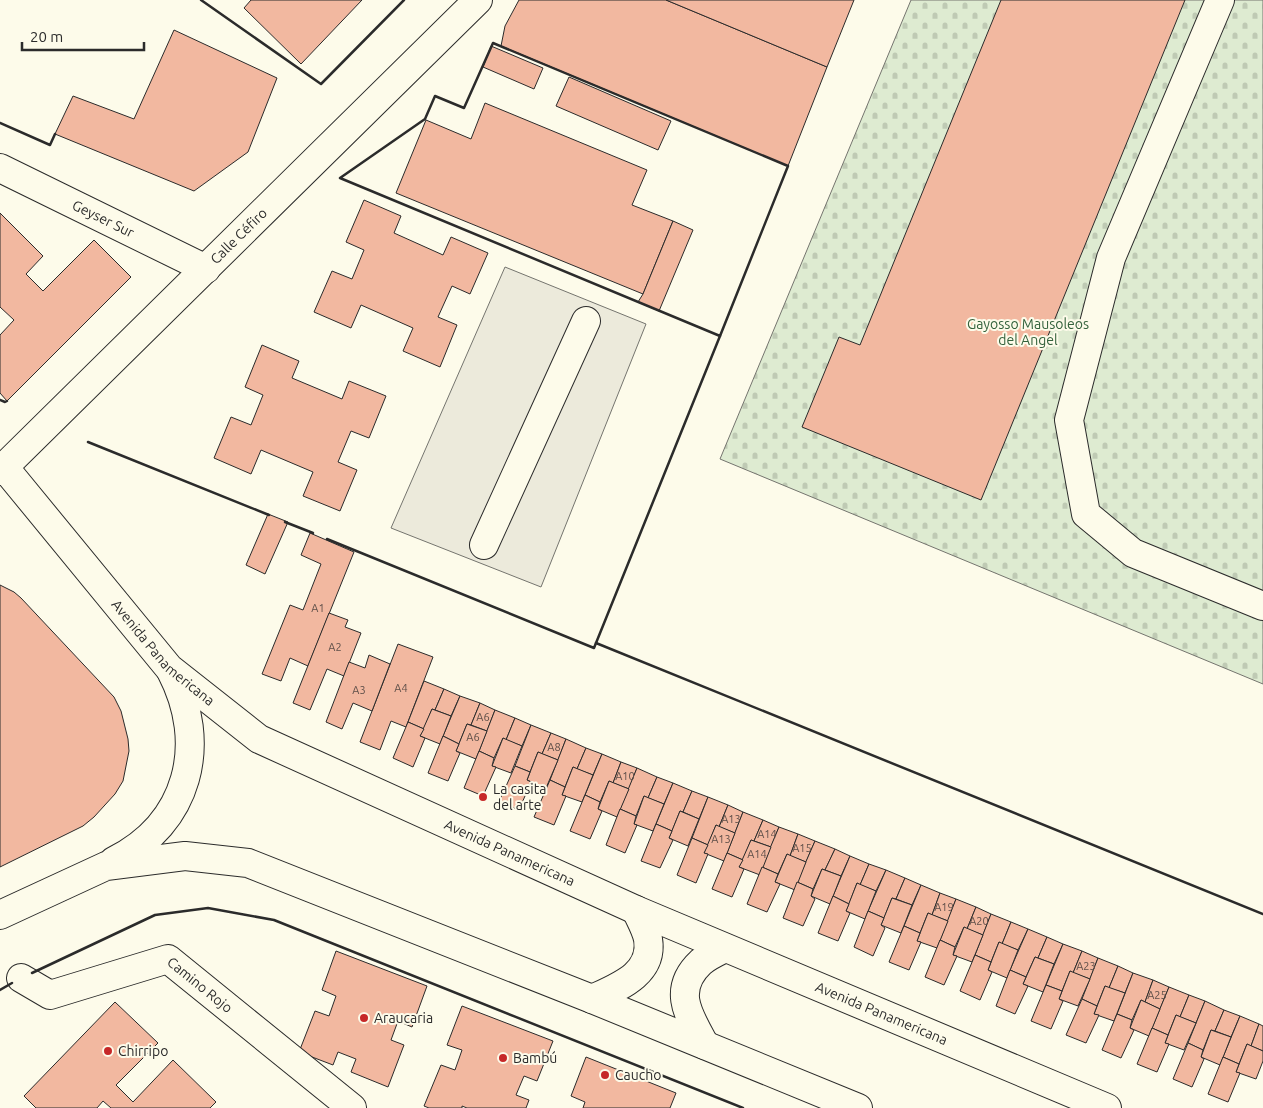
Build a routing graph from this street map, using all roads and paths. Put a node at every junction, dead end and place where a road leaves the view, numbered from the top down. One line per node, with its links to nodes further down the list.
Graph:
1 (478, 0): 4 (street, Calle Céfiro)
2 (1220, 0): 8 (street)
3 (0, 168): 4 (street, Geyser Sur)
4 (206, 269): 6 (street, Calle Céfiro)
5 (586, 321): 7 (street)
6 (2, 469): 9 (street, Avenida Panamericana)
7 (484, 545)
8 (1263, 606)
9 (169, 668): 10 (street); 11 (street, Avenida Panamericana)
10 (106, 866): 12 (street); 15 (street)
11 (636, 910): 13 (street, Avenida Panamericana); 15 (street)
12 (0, 915)
13 (725, 948): 16 (street); 19 (street, Avenida Panamericana)
14 (21, 978): 17 (street, Camino Rojo)
15 (592, 999): 16 (street)
16 (705, 1045): 18 (street)
17 (352, 1108)
18 (858, 1108)
19 (1106, 1108)

